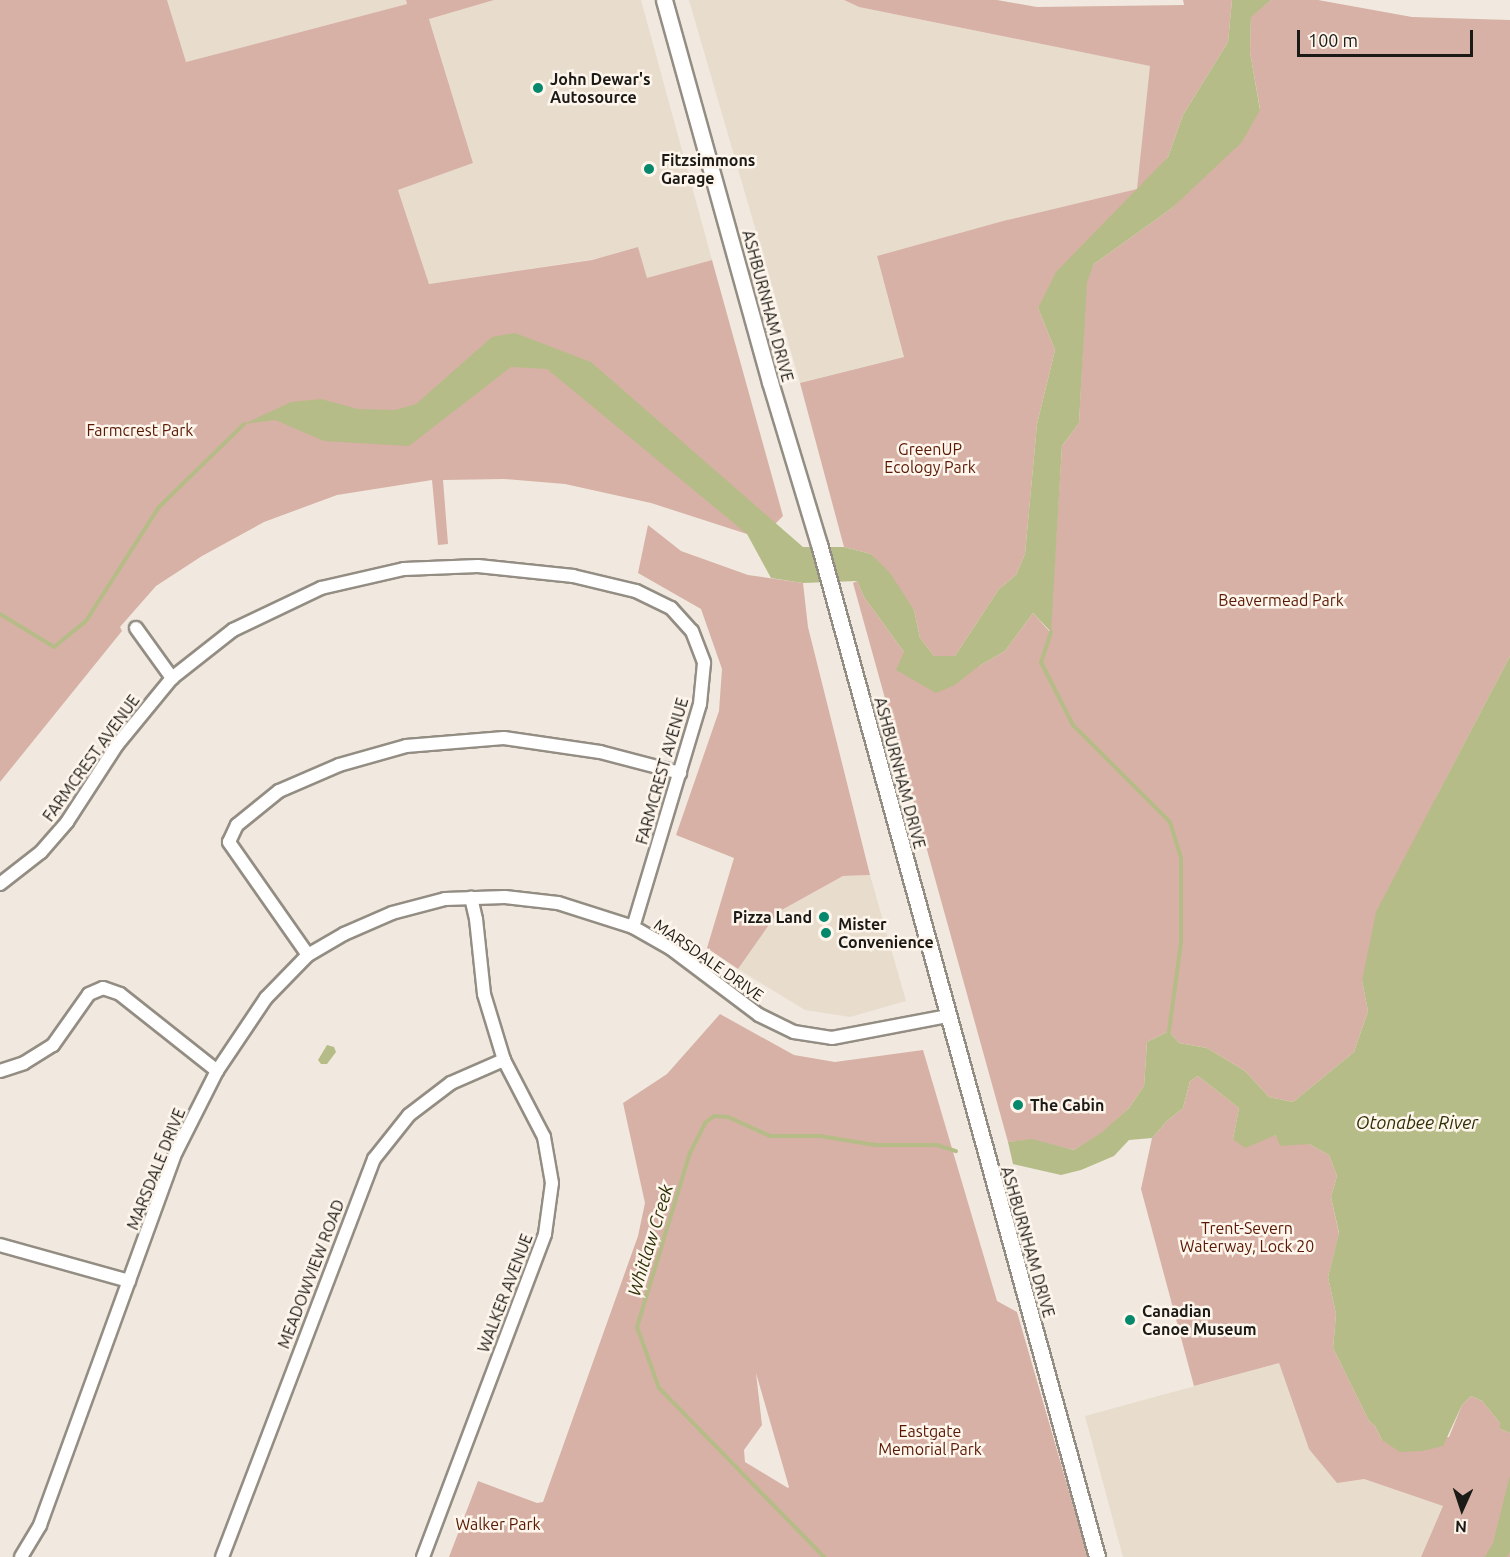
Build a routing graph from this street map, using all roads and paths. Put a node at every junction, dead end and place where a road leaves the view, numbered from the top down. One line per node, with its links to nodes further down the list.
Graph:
1 (664, 0): 9 (main road, ASHBURNHAM DRIVE)
2 (136, 628): 3 (street)
3 (172, 678): 4 (street, FARMCREST AVENUE); 5 (street, FARMCREST AVENUE)
4 (680, 773): 7 (street, FARMCREST AVENUE); 8 (street)
5 (0, 884)
6 (471, 898): 7 (street, MARSDALE DRIVE); 8 (street, MARSDALE DRIVE); 10 (street, WALKER AVENUE)
7 (633, 927): 9 (street, MARSDALE DRIVE)
8 (308, 955): 12 (street, MARSDALE DRIVE)
9 (947, 1016): 18 (main road, ASHBURNHAM DRIVE)
10 (504, 1060): 16 (street, MEADOWVIEW ROAD); 17 (street, WALKER AVENUE)
11 (0, 1071): 12 (street)
12 (217, 1071): 14 (street, MARSDALE DRIVE)
13 (0, 1245): 14 (street)
14 (129, 1281): 15 (street, MARSDALE DRIVE)
15 (21, 1557)
16 (222, 1557)
17 (423, 1557)
18 (1097, 1557)

